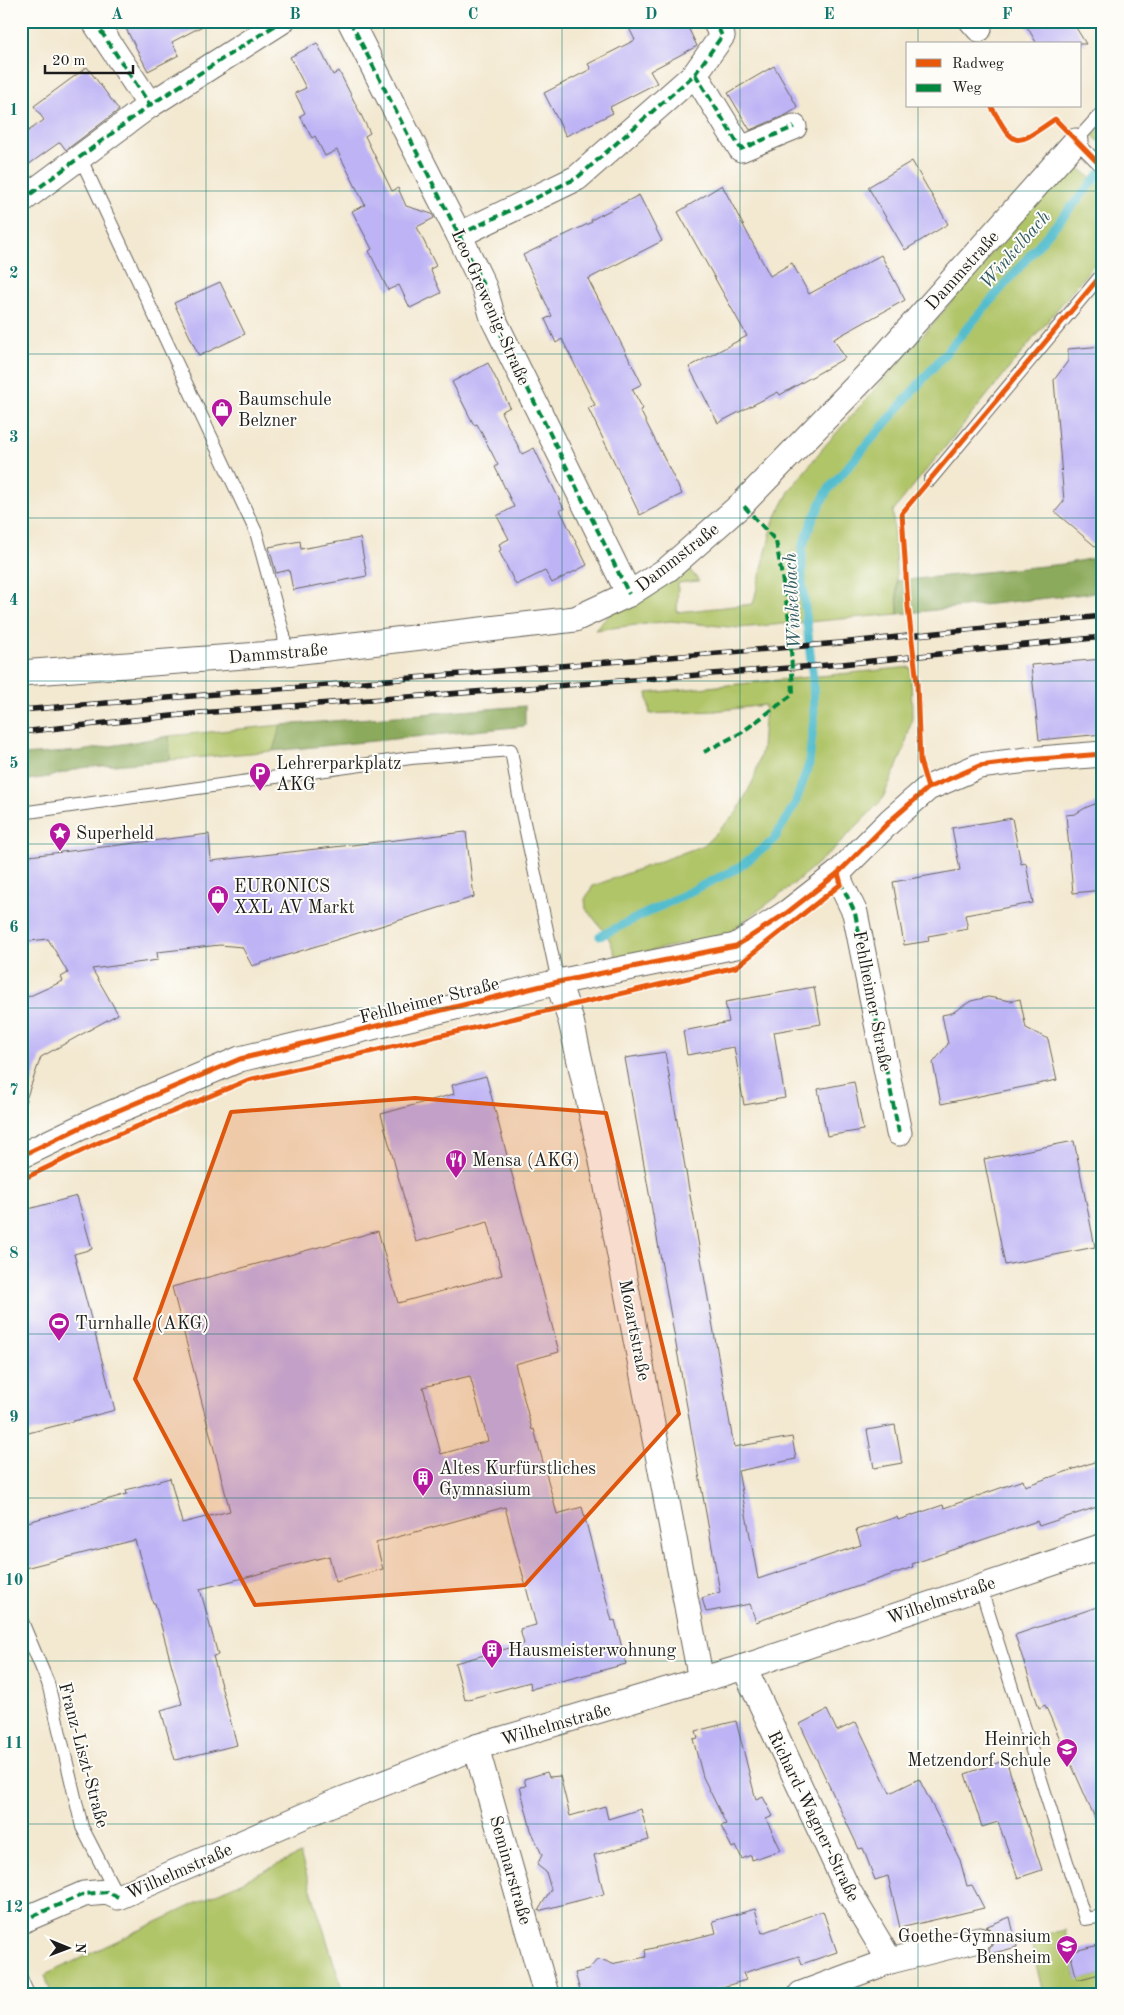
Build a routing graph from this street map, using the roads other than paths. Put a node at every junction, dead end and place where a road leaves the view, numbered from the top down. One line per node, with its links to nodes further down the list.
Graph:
1 (94, 21): 6 (street)
2 (282, 21): 6 (street)
3 (350, 21): 13 (street, Leo-Grewenig-Straße)
4 (715, 21): 5 (street)
5 (695, 74): 8 (street); 13 (street)
6 (150, 105): 10 (street)
7 (1103, 111): 9 (lane, Dammstraße)
8 (794, 127)
9 (1080, 146): 11 (lane); 16 (street, Dammstraße)
10 (80, 157): 12 (street); 17 (lane)
11 (1103, 168)
12 (21, 201)
13 (459, 235): 16 (street, Leo-Grewenig-Straße)
14 (1103, 273): 15 (lane)
15 (930, 480)
16 (629, 594): 17 (street, Dammstraße)
17 (285, 654): 18 (street, Dammstraße)
18 (21, 673)
19 (1103, 754): 21 (street, Fehlheimer Straße)
20 (21, 813): 22 (lane)
21 (838, 873): 22 (street, Fehlheimer Straße); 23 (street, Fehlheimer Straße)
22 (558, 982): 24 (street, Fehlheimer Straße); 29 (street, Mozartstraße)
23 (899, 1132)
24 (21, 1156)
25 (1103, 1546): 26 (street, Wilhelmstraße)
26 (980, 1586): 28 (street, Wilhelmstraße); 32 (lane)
27 (21, 1619): 31 (lane, Franz-Liszt-Straße)
28 (744, 1667): 29 (street, Wilhelmstraße); 35 (street, Richard-Wagner-Straße)
29 (701, 1680): 30 (street, Wilhelmstraße)
30 (476, 1747): 31 (street, Wilhelmstraße); 38 (street, Seminarstraße)
31 (118, 1898): 33 (street, Wilhelmstraße)
32 (1103, 1916)
33 (21, 1921)
34 (979, 1939): 35 (street)
35 (890, 1961): 39 (street)
36 (21, 1978): 37 (lane)
37 (28, 1994)
38 (546, 1994)
39 (801, 1994)

